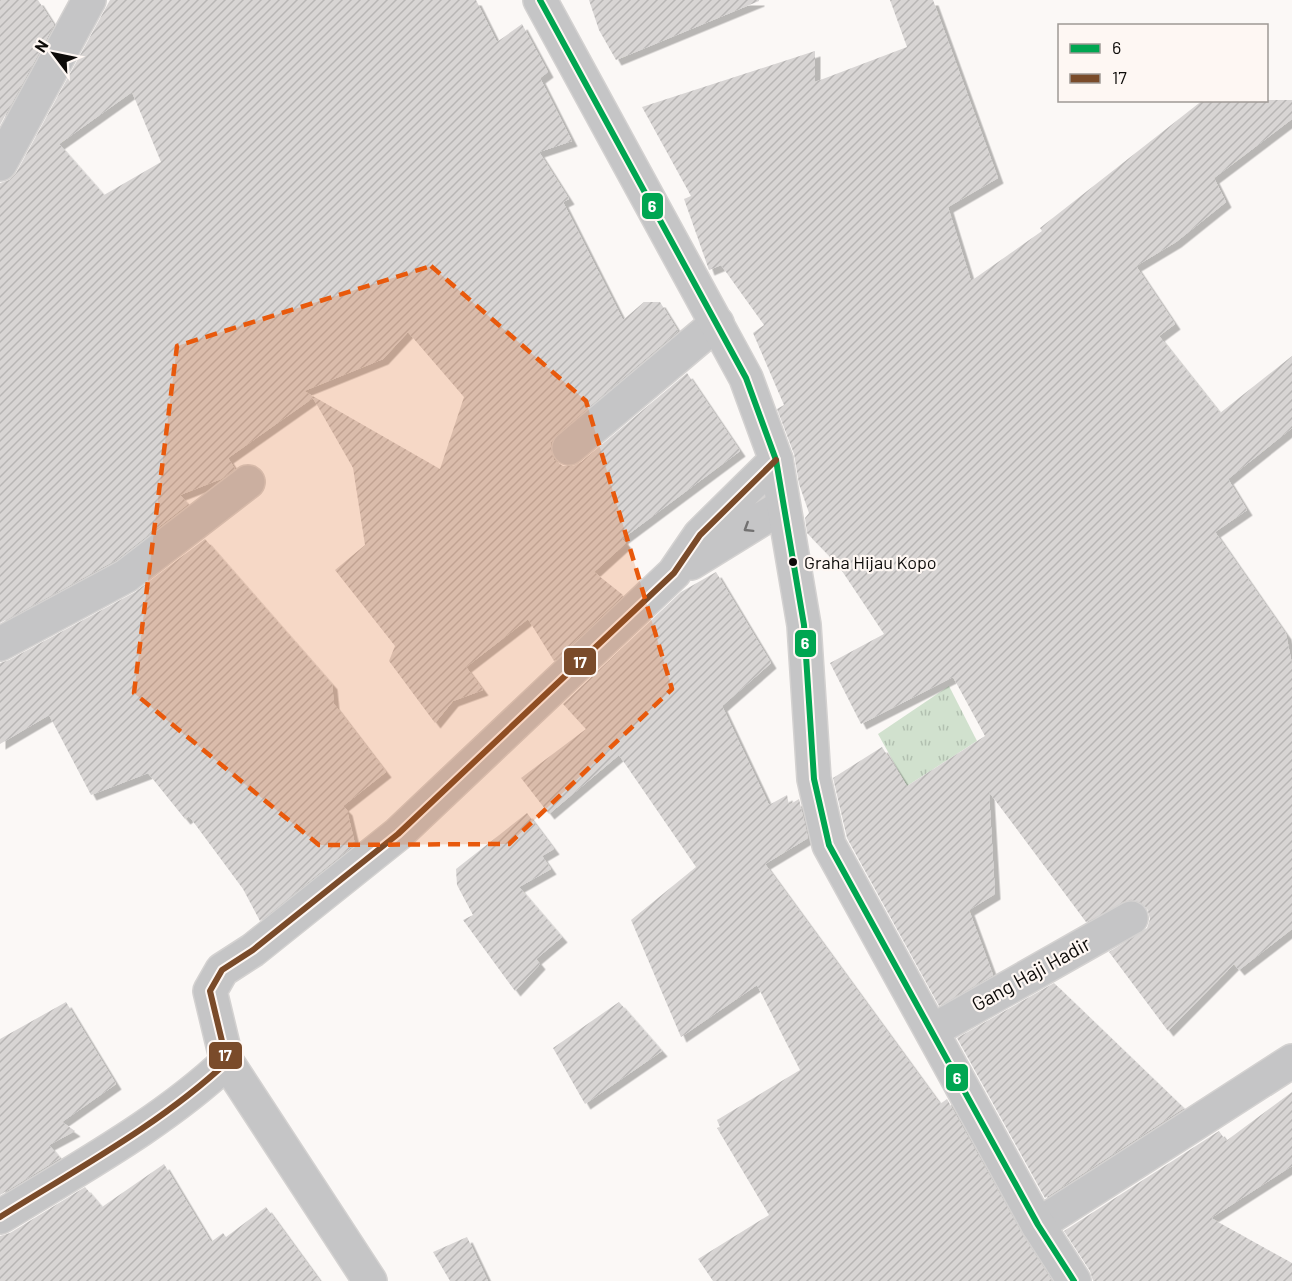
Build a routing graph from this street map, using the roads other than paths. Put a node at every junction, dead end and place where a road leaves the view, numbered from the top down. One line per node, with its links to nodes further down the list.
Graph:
1 (89, 0): 3 (street)
2 (540, 0): 4 (street)
3 (0, 164)
4 (717, 323): 5 (street); 6 (street)
5 (569, 448)
6 (776, 460): 8 (street); 9 (street)
7 (248, 482): 10 (street)
8 (783, 506): 9 (street, one-way to 9); 12 (street)
9 (674, 573): 14 (street)
10 (0, 644)
11 (1131, 918): 12 (street, Gang Haji Hadir)
12 (932, 1031): 16 (street)
13 (1292, 1061): 16 (street)
14 (227, 1062): 15 (street); 17 (street)
15 (0, 1216)
16 (1038, 1225): 18 (street)
17 (370, 1281)
18 (1074, 1281)

